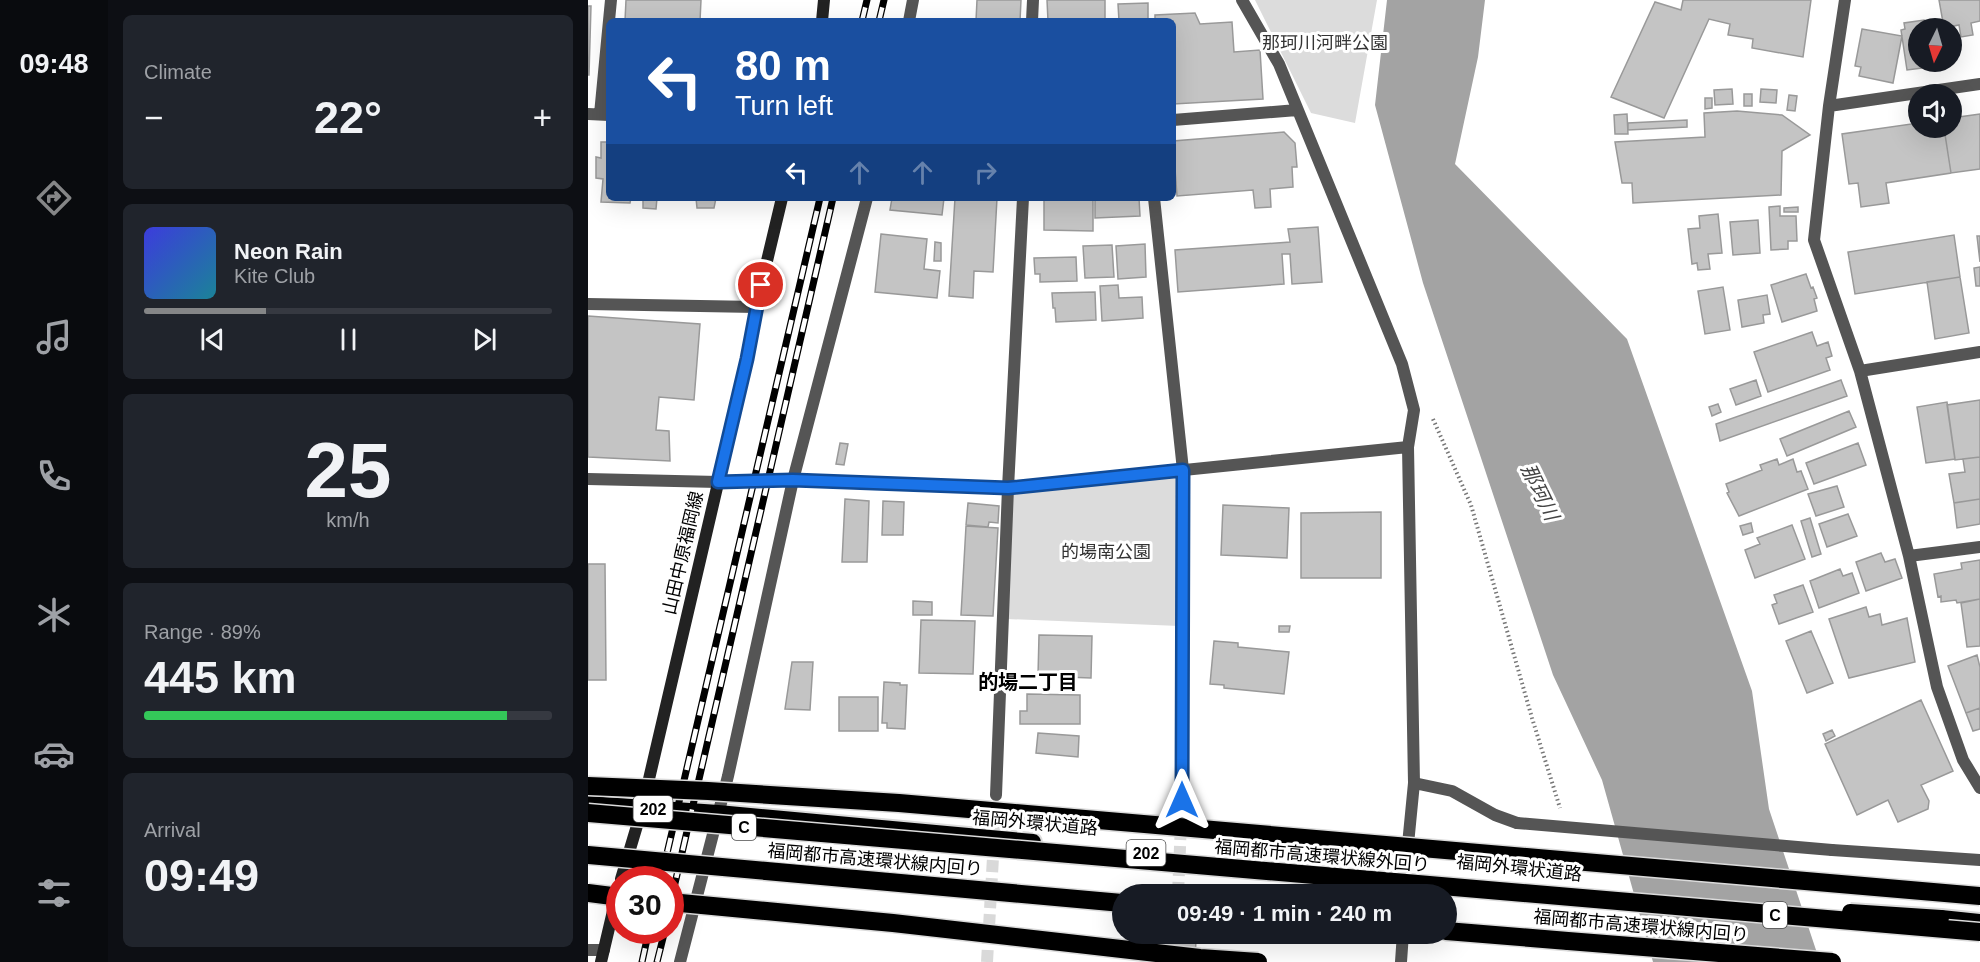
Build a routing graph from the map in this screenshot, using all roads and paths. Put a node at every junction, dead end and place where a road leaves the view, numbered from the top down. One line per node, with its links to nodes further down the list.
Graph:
1 (611, 0): 8 (street)
2 (824, 0): 9 (main road)
3 (830, 0): 10 (street)
4 (913, 0): 11 (street)
5 (1033, 0): 12 (street)
6 (1242, 0): 16 (street)
7 (1845, 0): 15 (street)
8 (609, 18)
9 (823, 18)
10 (824, 18)
11 (910, 18)
12 (1032, 18)
13 (606, 48): 17 (street)
14 (1980, 84): 15 (street)
15 (1829, 106): 26 (street)
16 (1297, 110): 18 (street); 28 (street)
17 (599, 114)
18 (1176, 120)
19 (781, 201): 24 (main road, 山田中原福岡線)
20 (866, 201): 31 (street)
21 (1023, 201): 33 (street)
22 (1154, 201): 29 (street)
23 (588, 304): 24 (street)
24 (756, 307): 32 (main road, 山田中原福岡線)
25 (1980, 352): 26 (street)
26 (1860, 371): 35 (street)
27 (1429, 410): 45 (path)
28 (1408, 447): 29 (street); 36 (street)
29 (1183, 470): 33 (street); 40 (street)
30 (588, 479): 32 (street)
31 (793, 480): 32 (street); 33 (street); 44 (street)
32 (718, 482): 42 (main road, 山田中原福岡線)
33 (1008, 488): 39 (street)
34 (1980, 547): 35 (street)
35 (1909, 556): 38 (street)
36 (1414, 783): 47 (street, bridge); 53 (street)
37 (588, 786): 57 (highway, bridge)
38 (1980, 788)
39 (996, 795)
40 (1182, 800)
41 (588, 804): 42 (highway, 福岡外環状道路 / 202)
42 (642, 809): 44 (highway, 福岡外環状道路 / 202); 49 (main road, 山田中原福岡線)
43 (588, 813): 64 (highway, 福岡都市高速環状線外回り / C, bridge)
44 (718, 813): 52 (street); 53 (highway, 福岡外環状道路 / 202)
45 (1563, 819)
46 (588, 855): 60 (highway, 福岡都市高速環状線内回り, bridge)
47 (1980, 860)
48 (588, 864): 50 (highway)
49 (625, 866)
50 (606, 869)
51 (684, 872): 52 (highway)
52 (703, 872): 59 (highway); 68 (street)
53 (1405, 875): 54 (street); 61 (highway, 福岡外環状道路 / 202, bridge)
54 (1405, 884)
55 (588, 893): 56 (highway, bridge)
56 (606, 895)
57 (1980, 896)
58 (684, 903): 69 (highway, bridge)
59 (1112, 903)
60 (1112, 903)
61 (1980, 922)
62 (1457, 930): 72 (highway, bridge)
63 (1457, 930): 71 (highway, 福岡都市高速環状線内回り, bridge)
64 (1980, 932)
65 (1402, 944): 70 (street)
66 (588, 950): 67 (street)
67 (603, 956)
68 (680, 962)
69 (1258, 962)
70 (1401, 962)
71 (1832, 962)
72 (1840, 962)

